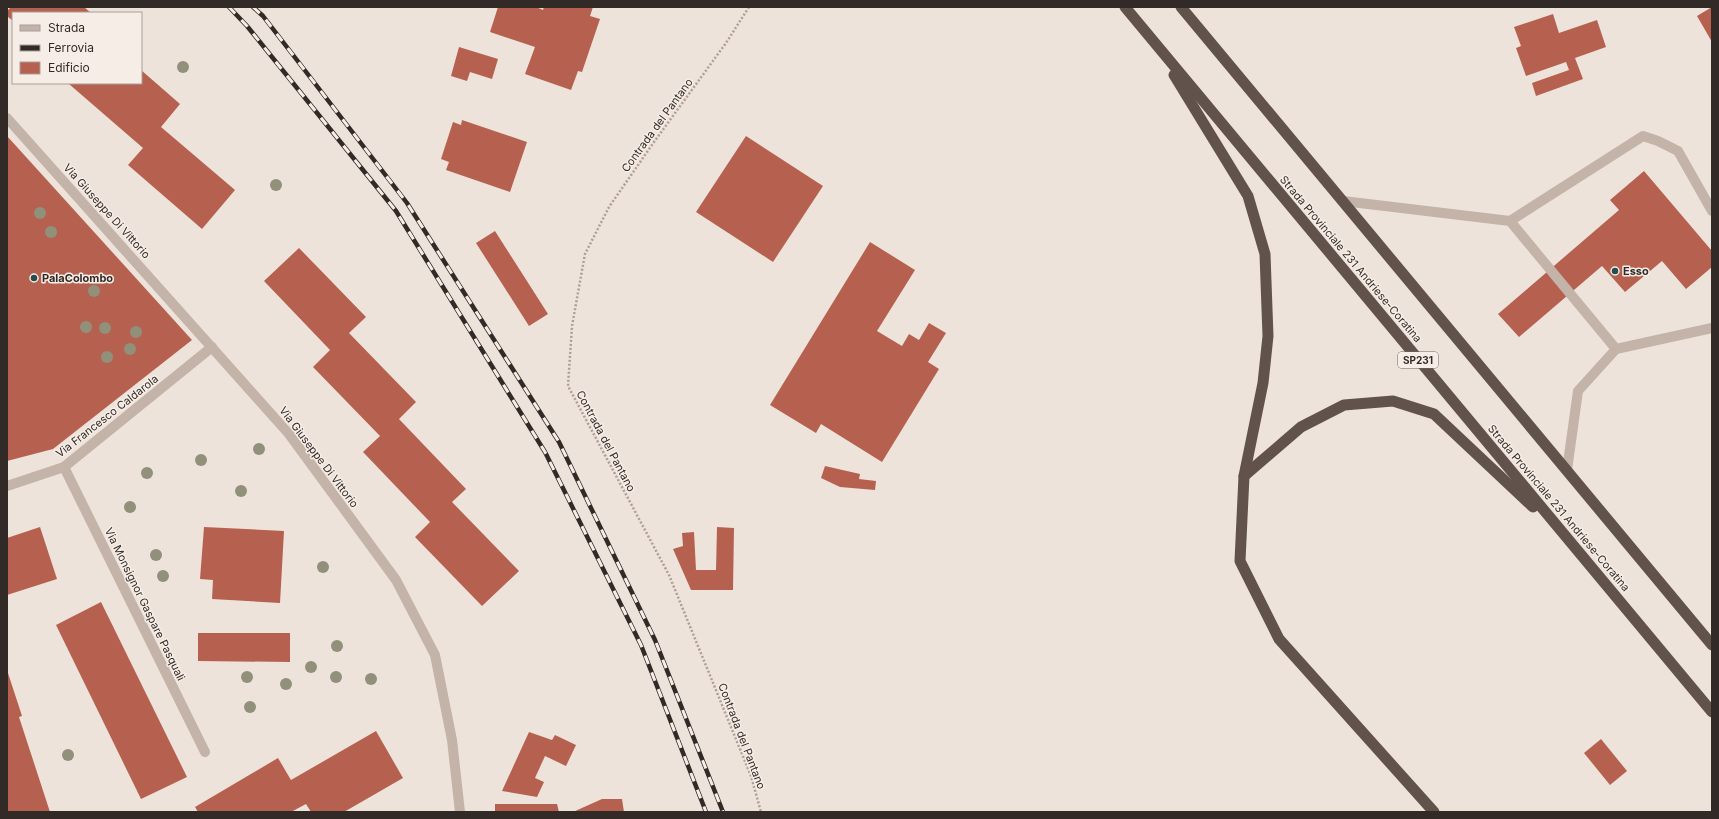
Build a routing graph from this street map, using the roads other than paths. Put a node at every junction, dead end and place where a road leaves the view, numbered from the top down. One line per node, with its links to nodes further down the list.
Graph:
1 (1125, 7): 3 (highway, Strada Provinciale 231 Andriese-Coratina / SP231)
2 (1181, 7): 5 (highway)
3 (1152, 40): 13 (highway); 15 (highway, Strada Provinciale 231 Andriese-Coratina / SP231)
4 (7, 118): 9 (street, Via Giuseppe Di Vittorio)
5 (1343, 201): 7 (street); 12 (highway)
6 (1712, 211): 7 (street)
7 (1510, 221): 10 (street)
8 (1712, 328): 10 (street)
9 (212, 347): 11 (street, Via Francesco Caldarola); 19 (street, Via Giuseppe Di Vittorio)
10 (1616, 349): 12 (street)
11 (64, 467): 14 (street, Via Francesco Caldarola); 18 (street, Via Monsignor Gaspare Pasquali)
12 (1567, 470): 16 (highway)
13 (1244, 476): 15 (highway); 20 (highway)
14 (7, 486)
15 (1569, 540): 17 (highway, Strada Provinciale 231 Andriese-Coratina / SP231)
16 (1712, 645)
17 (1712, 712)
18 (205, 752)
19 (460, 812)
20 (1434, 812)

